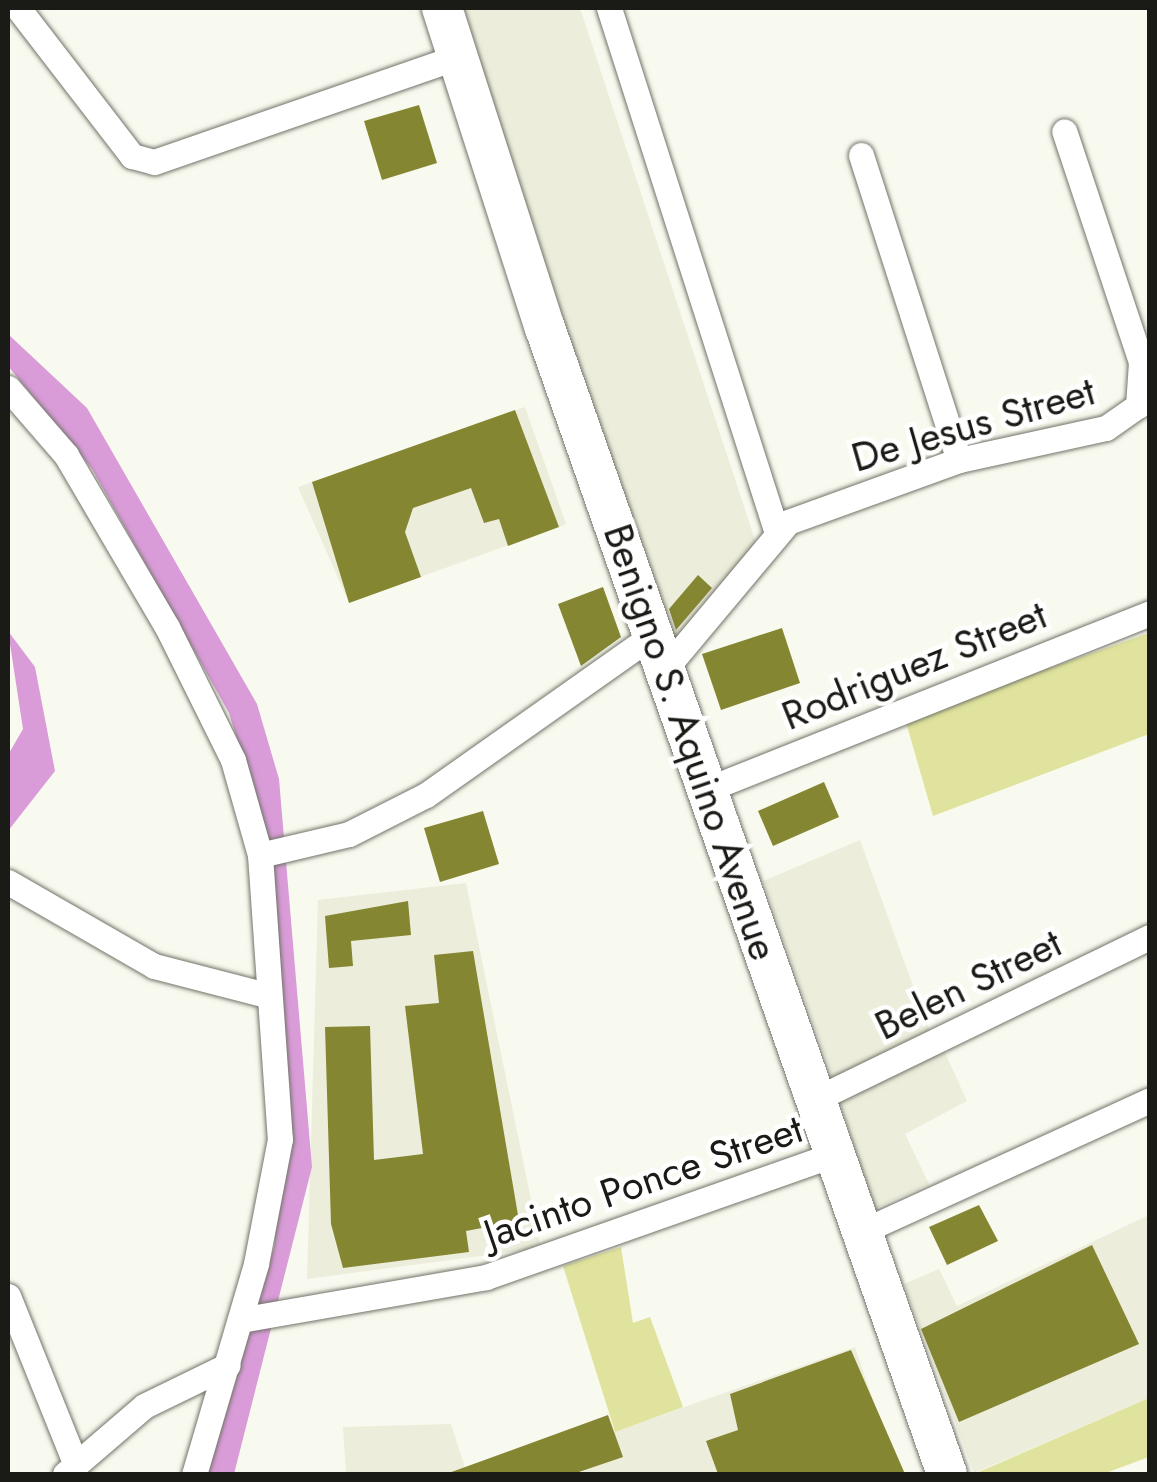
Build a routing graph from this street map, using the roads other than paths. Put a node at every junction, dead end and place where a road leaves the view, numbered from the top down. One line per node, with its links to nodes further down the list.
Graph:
1 (18, 8): 4 (street)
2 (442, 8): 4 (main road, Benigno S. Aquino Avenue)
3 (609, 8): 9 (street)
4 (456, 58): 11 (main road, Benigno S. Aquino Avenue)
5 (1064, 130): 8 (street, De Jesus Street)
6 (861, 154): 8 (street)
7 (8, 388): 13 (street)
8 (960, 460): 9 (street, De Jesus Street)
9 (777, 533): 11 (street, De Jesus Street)
10 (1150, 613): 12 (street, Rodriguez Street)
11 (660, 651): 12 (main road, Benigno S. Aquino Avenue); 13 (street, De Jesus Street)
12 (708, 788): 17 (main road, Benigno S. Aquino Avenue)
13 (260, 856): 16 (street)
14 (8, 882): 16 (street)
15 (1150, 937): 17 (street, Belen Street)
16 (266, 995): 22 (street)
17 (818, 1098): 19 (main road, Benigno S. Aquino Avenue)
18 (1150, 1100): 20 (street)
19 (835, 1154): 20 (main road, Benigno S. Aquino Avenue); 22 (street, Jacinto Ponce Street)
20 (865, 1230): 26 (main road, Benigno S. Aquino Avenue)
21 (8, 1296): 24 (street)
22 (240, 1320): 23 (street)
23 (228, 1365): 24 (street); 25 (street)
24 (71, 1470)
25 (194, 1474)
26 (947, 1474)

